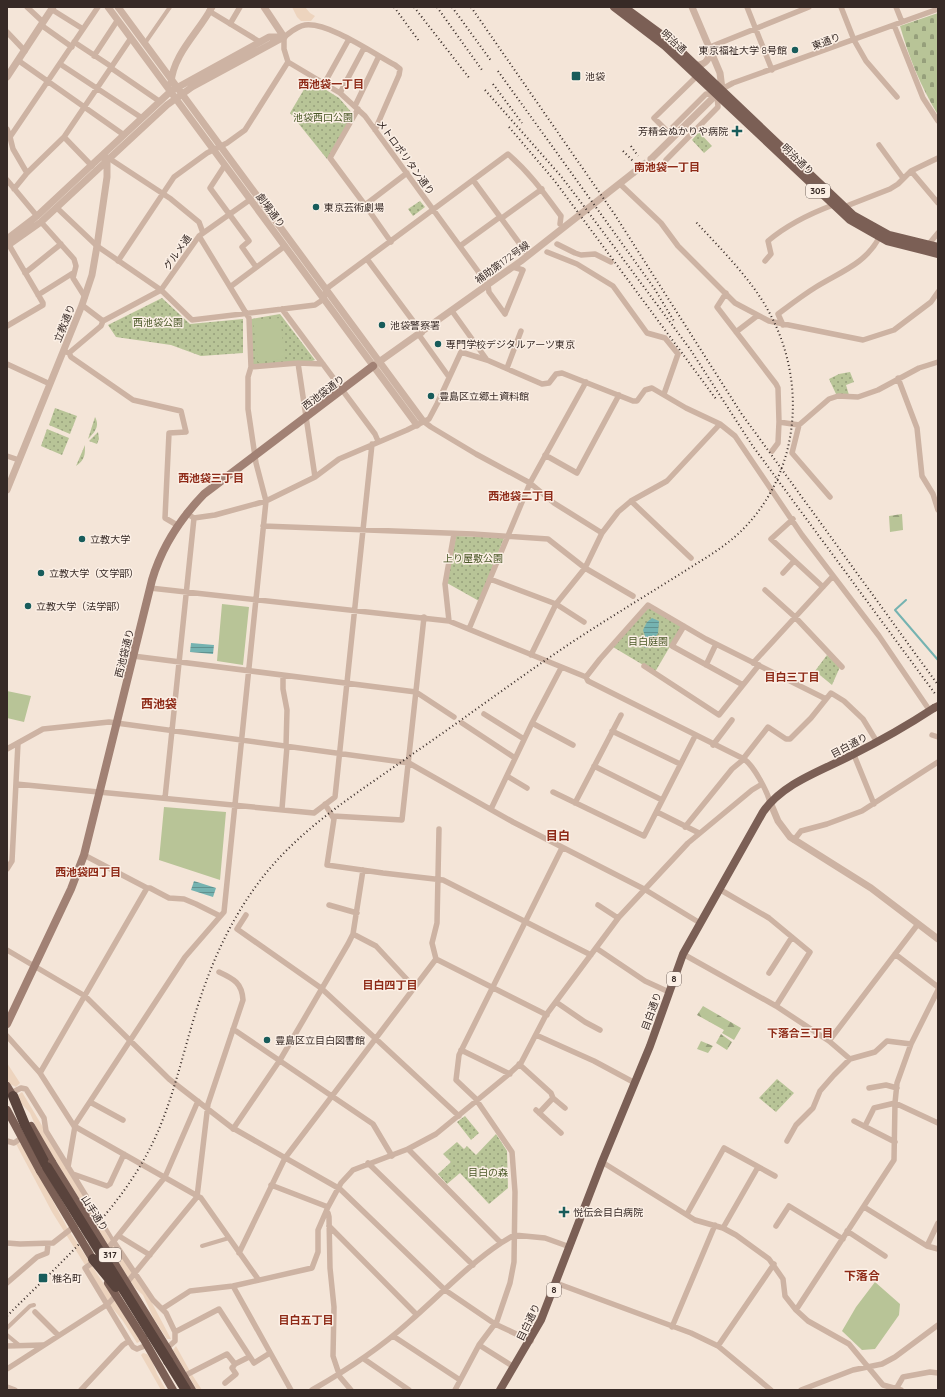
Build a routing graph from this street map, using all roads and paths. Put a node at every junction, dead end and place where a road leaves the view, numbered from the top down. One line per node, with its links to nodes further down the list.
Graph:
1 (27, 7): 20 (street)
2 (98, 7): 24 (street)
3 (108, 7): 18 (street, 劇場通り)
4 (118, 7): 31 (street)
5 (170, 7): 31 (street)
6 (240, 7): 21 (street)
7 (264, 7): 26 (street)
8 (614, 7): 16 (main road, 明治通 / 305)
9 (693, 7): 33 (street)
10 (747, 7): 23 (street)
11 (809, 7): 23 (street)
12 (841, 7): 29 (street)
13 (896, 7): 19 (street)
14 (52, 8): 20 (street); 24 (street)
15 (210, 9): 21 (street); 46 (street)
16 (625, 9): 41 (main road, 明治通 / 305); 44 (main road, 明治通 / 305)
17 (936, 9): 19 (street, 東通り)
18 (117, 21): 27 (street, 劇場通り); 36 (street)
19 (902, 22): 22 (street, 東通り)
20 (42, 23): 32 (street); 35 (street)
21 (230, 24): 30 (street)
22 (894, 25): 29 (street, 東通り); 59 (street)
23 (755, 28): 33 (street); 43 (street)
24 (83, 29): 32 (street)
25 (7, 32): 35 (street)
26 (284, 37): 28 (street); 30 (street); 39 (street); 53 (street)
27 (131, 38): 42 (street); 50 (street, 劇場通り)
28 (349, 39): 34 (street); 48 (street)
29 (854, 40): 43 (street, 東通り); 54 (street)
30 (260, 42): 50 (street)
31 (145, 43): 46 (street)
32 (73, 45): 36 (street); 40 (street)
33 (710, 47): 41 (street); 51 (street)
34 (364, 48): 37 (street); 52 (street)
35 (25, 51): 38 (street)
36 (94, 56): 42 (street)
37 (379, 56): 57 (street); 61 (street)
38 (19, 61): 45 (street); 47 (street)
39 (288, 62): 48 (street, メトロポリタン通り); 66 (street)
40 (60, 64): 47 (street); 49 (street)
41 (695, 65): 51 (main road, 明治通 / 305)
42 (111, 68): 49 (street); 55 (street)
43 (772, 70): 51 (street, 東通り)
44 (697, 76): 51 (main road, 明治通 / 305); 51 (street, 東通り)
45 (7, 77)
46 (172, 80): 50 (street)
47 (47, 82): 56 (street); 63 (street)
48 (324, 84): 52 (street, メトロポリタン通り)
49 (97, 89): 56 (street); 58 (street)
50 (174, 89): 53 (street, 劇場通り); 55 (street)
51 (719, 92): 71 (street); 72 (street); 89 (main road, 明治通り / 305); 91 (main road, 明治通り / 305)
52 (340, 93): 57 (street, メトロポリタン通り)
53 (179, 96): 66 (street, 劇場通り); 70 (street)
54 (897, 97)
55 (159, 101): 58 (street)
56 (83, 108): 62 (street); 64 (street)
57 (357, 108): 61 (street, メトロポリタン通り); 88 (street)
58 (142, 118): 62 (street)
59 (938, 120)
60 (7, 128): 63 (street)
61 (375, 130): 77 (street, メトロポリタン通り)
62 (124, 135): 70 (street)
63 (10, 137): 67 (street)
64 (64, 137): 74 (street); 76 (street)
65 (879, 146): 79 (street)
66 (217, 148): 73 (street, 劇場通り); 85 (street); 122 (street, 劇場通り)
67 (13, 149): 68 (street); 76 (street)
68 (7, 152)
69 (938, 158): 75 (street)
70 (107, 159): 74 (street); 85 (street); 90 (street); 105 (street, 立教通り)
71 (651, 159)
72 (666, 160)
73 (225, 165): 86 (street, 劇場通り); 93 (street)
74 (92, 166): 95 (street)
75 (911, 171): 79 (street); 87 (street)
76 (27, 173): 83 (street)
77 (407, 173): 88 (street); 92 (street, メトロポリタン通り)
78 (634, 174): 82 (street, 補助第172号線)
79 (903, 178): 91 (street)
80 (7, 180): 83 (street)
81 (473, 180): 84 (street); 92 (street); 94 (street)
82 (620, 184): 111 (street, 補助第172号線); 125 (street)
83 (14, 189): 95 (street)
84 (542, 189): 94 (street); 96 (street)
85 (163, 193): 98 (street); 113 (street)
86 (251, 199): 93 (street, グルメ通); 106 (street, 劇場通り)
87 (938, 203)
88 (365, 205): 100 (street)
89 (833, 205): 99 (main road, 明治通り / 305); 114 (street)
90 (57, 208): 95 (street); 105 (street)
91 (846, 208): 104 (main road, 明治通り / 305)
92 (434, 209): 100 (street); 107 (street, メトロポリタン通り)
93 (230, 214): 98 (street, グルメ通); 116 (street)
94 (501, 218): 107 (street); 111 (street)
95 (39, 219): 101 (street); 102 (street)
96 (560, 224)
97 (938, 233): 104 (street)
98 (201, 235): 121 (street); 123 (street, グルメ通)
99 (879, 238): 110 (main road, 明治通り / 305); 135 (street)
100 (391, 242): 112 (street)
101 (8, 243): 118 (street)
102 (61, 244): 118 (street); 119 (street)
103 (557, 244): 115 (street)
104 (928, 245): 108 (main road, 明治通り / 305)
105 (97, 246): 113 (street); 127 (street, 立教通り)
106 (285, 246): 116 (street); 128 (street, 劇場通り)
107 (460, 246): 120 (street, メトロポリタン通り)
108 (938, 247)
109 (547, 252): 154 (street)
110 (938, 254)
111 (528, 256): 117 (street, 補助第172号線)
112 (367, 259): 122 (street); 139 (street)
113 (118, 261): 123 (street)
114 (765, 261)
115 (611, 262)
116 (256, 267): 121 (street)
117 (513, 267): 120 (street, 補助第172号線); 120 (street, メトロポリタン通り)
118 (25, 273): 126 (street)
119 (73, 273): 126 (street); 127 (street)
120 (488, 285): 131 (street, 補助第172号線)
121 (230, 287): 132 (street)
122 (326, 289): 128 (street); 146 (street, 劇場通り)
123 (161, 290): 132 (street); 134 (street)
124 (938, 292): 135 (street)
125 (726, 293): 133 (street); 138 (street)
126 (38, 295): 136 (street)
127 (85, 297): 129 (street, 立教通り)
128 (324, 298): 130 (street); 146 (street, 劇場通り)
129 (82, 305): 134 (street); 140 (street, 立教通り)
130 (282, 310): 132 (street); 145 (street)
131 (452, 311): 139 (street, 補助第172号線); 141 (street)
132 (247, 314): 147 (street)
133 (757, 316): 135 (street); 138 (street)
134 (103, 321): 140 (street)
135 (783, 325)
136 (7, 326)
137 (521, 331): 148 (street)
138 (736, 332): 157 (street)
139 (421, 334): 146 (street, 補助第172号線); 149 (street)
140 (66, 352): 152 (street, 立教通り); 177 (street)
141 (487, 360): 148 (street); 149 (street)
142 (938, 362): 150 (street)
143 (298, 363): 145 (street); 147 (street); 156 (street)
144 (7, 364): 152 (street)
145 (323, 364): 153 (street)
146 (376, 364): 153 (main road, 西池袋通り); 158 (street, 劇場通り)
147 (251, 367): 163 (street)
148 (507, 368): 151 (street)
149 (449, 377): 158 (street)
150 (898, 378): 160 (street); 173 (street)
151 (586, 382): 155 (street); 164 (street)
152 (50, 384): 166 (street, 立教通り)
153 (342, 390): 156 (main road, 西池袋通り); 161 (street)
154 (664, 394): 155 (street); 159 (street)
155 (619, 396): 164 (street)
156 (306, 418): 163 (main road, 西池袋通り); 167 (street)
157 (778, 422): 160 (street); 162 (street)
158 (420, 423): 161 (street); 168 (street)
159 (720, 424): 172 (street); 176 (street)
160 (799, 425): 170 (street)
161 (375, 442): 167 (street); 179 (street)
162 (772, 450)
163 (255, 455): 171 (street); 174 (main road, 西池袋通り)
164 (545, 455): 168 (street)
165 (7, 456): 166 (street)
166 (19, 460): 169 (street, 立教通り)
167 (315, 477): 171 (street)
168 (530, 483): 180 (street); 182 (street)
169 (7, 490)
170 (830, 497)
171 (266, 501): 175 (street); 178 (street)
172 (631, 501): 180 (street); 183 (street)
173 (938, 510)
174 (186, 513): 175 (street); 177 (main road, 西池袋通り)
175 (194, 518): 192 (street)
176 (793, 519): 184 (street); 187 (street)
177 (177, 525): 190 (main road, 西池袋通り)
178 (263, 526): 179 (street); 194 (street)
179 (363, 530): 181 (street); 196 (street)
180 (602, 533): 185 (street)
181 (454, 534): 182 (street); 199 (street)
182 (508, 536): 185 (street); 188 (street)
183 (691, 558)
184 (794, 561): 186 (street); 189 (street)
185 (584, 568): 193 (street); 195 (street)
186 (783, 573)
187 (834, 576): 189 (street); 219 (street)
188 (490, 579): 195 (street); 202 (street)
189 (823, 587): 198 (street)
190 (150, 588): 192 (street); 205 (main road, 西池袋通り)
191 (765, 590): 198 (street)
192 (186, 591): 194 (street); 206 (street)
193 (633, 596)
194 (256, 599): 196 (street); 212 (street)
195 (556, 604): 200 (street); 204 (street)
196 (355, 610): 197 (street); 215 (street)
197 (424, 617): 199 (street); 217 (street)
198 (794, 617): 207 (street); 210 (street)
199 (449, 621): 202 (street)
200 (584, 622)
201 (684, 626): 203 (street); 208 (street); 214 (street)
202 (469, 629): 204 (street)
203 (716, 644): 207 (street); 208 (street)
204 (531, 655): 211 (street)
205 (133, 656): 206 (street); 224 (main road, 西池袋通り)
206 (179, 662): 212 (street); 227 (street)
207 (756, 664): 216 (street); 218 (street)
208 (706, 665): 216 (street)
209 (644, 666): 216 (street)
210 (842, 667)
211 (561, 668): 214 (street); 225 (street)
212 (248, 671): 213 (street); 231 (street)
213 (283, 675): 215 (street); 235 (street)
214 (586, 677): 229 (street)
215 (347, 683): 217 (street); 238 (street)
216 (743, 685)
217 (416, 692): 222 (street); 243 (street)
218 (826, 699): 232 (street); 241 (street)
219 (934, 708): 232 (main road, 目白通り / 8)
220 (484, 714): 230 (street)
221 (621, 715): 228 (street)
222 (454, 717)
223 (732, 720): 236 (street)
224 (116, 723): 227 (street); 233 (street); 250 (main road, 西池袋通り)
225 (532, 723): 230 (street); 234 (street)
226 (462, 724): 240 (street)
227 (172, 731): 231 (street); 252 (street)
228 (612, 731): 244 (street); 245 (street)
229 (695, 736): 236 (street); 244 (street)
230 (524, 739): 240 (street)
231 (241, 740): 235 (street); 258 (street)
232 (877, 742): 239 (main road, 目白通り / 8)
233 (18, 743): 237 (street); 247 (street)
234 (573, 745)
235 (286, 746): 238 (street); 259 (street)
236 (713, 746): 241 (street)
237 (7, 749)
238 (340, 753): 243 (street); 256 (street)
239 (854, 755): 254 (main road, 目白通り / 8); 257 (street)
240 (515, 758): 246 (street)
241 (743, 759): 248 (street); 263 (street)
242 (938, 762): 257 (street)
243 (409, 763): 260 (street); 262 (street)
244 (680, 764): 253 (street)
245 (594, 766): 253 (street); 255 (street)
246 (507, 776): 249 (street); 260 (street)
247 (16, 784): 250 (street); 269 (street)
248 (762, 784): 254 (street); 265 (street)
249 (527, 788)
250 (99, 792): 252 (street); 268 (main road, 西池袋通り)
251 (553, 792): 255 (street)
252 (165, 798): 258 (street)
253 (662, 800): 261 (street)
254 (770, 802): 266 (street); 273 (main road, 目白通り / 8)
255 (575, 803): 261 (street)
256 (325, 804): 259 (street); 262 (street)
257 (874, 804): 266 (street)
258 (234, 805): 259 (street); 279 (street)
259 (282, 809)
260 (491, 809): 267 (street)
261 (656, 812): 263 (street)
262 (333, 816): 270 (street)
263 (685, 826): 265 (street)
264 (439, 828): 271 (street)
265 (699, 833): 274 (street)
266 (794, 840): 283 (street)
267 (562, 848): 274 (street); 281 (street)
268 (84, 855): 272 (street); 293 (main road, 西池袋通り)
269 (7, 869)
270 (363, 870): 271 (street); 277 (street)
271 (439, 879): 281 (street); 292 (street)
272 (147, 888): 279 (street); 302 (street)
273 (719, 888): 282 (main road, 目白通り / 8); 285 (street)
274 (644, 889): 280 (street); 282 (street)
275 (329, 905): 277 (street)
276 (598, 905): 280 (street)
277 (357, 913): 284 (street)
278 (246, 915): 299 (street)
279 (220, 916): 313 (street)
280 (618, 918): 287 (street)
281 (525, 922): 289 (street); 297 (street)
282 (700, 923): 290 (main road, 目白通り / 8)
283 (918, 924): 286 (street); 291 (street)
284 (354, 934): 296 (street); 299 (street)
285 (792, 937): 295 (street); 305 (street)
286 (938, 939)
287 (596, 948): 289 (street); 301 (street)
288 (7, 950): 293 (street)
289 (591, 954): 303 (street)
290 (683, 954): 301 (main road, 目白通り / 8); 305 (street)
291 (895, 954): 298 (street); 314 (street)
292 (436, 959): 296 (street); 297 (street)
293 (34, 966): 302 (street); 307 (main road, 西池袋通り)
294 (219, 972): 308 (street)
295 (768, 973)
296 (414, 987): 312 (street)
297 (492, 987): 306 (street); 316 (street)
298 (938, 987)
299 (321, 988): 312 (street); 318 (street)
300 (938, 990): 304 (street)
301 (669, 992): 322 (main road, 目白通り / 8)
302 (85, 996): 313 (street); 320 (street)
303 (556, 1002): 306 (street); 309 (street)
304 (935, 1002): 315 (street)
305 (776, 1006): 314 (street)
306 (547, 1015): 310 (street)
307 (7, 1024)
308 (233, 1029): 318 (street); 332 (street)
309 (600, 1030)
310 (536, 1035): 319 (street); 322 (street)
311 (7, 1036): 320 (street)
312 (376, 1038): 326 (street); 335 (street)
313 (130, 1041): 328 (street); 330 (street)
314 (829, 1041): 317 (street)
315 (911, 1044): 317 (street); 324 (street)
316 (461, 1050): 321 (street); 329 (street)
317 (850, 1059): 345 (street)
318 (280, 1060): 326 (street); 341 (street)
319 (519, 1064): 321 (street); 327 (street)
320 (40, 1073): 339 (street)
321 (510, 1074): 329 (street)
322 (635, 1083): 351 (main road, 目白通り / 8)
323 (869, 1088): 324 (street)
324 (897, 1088): 331 (street)
325 (10, 1092): 353 (highway); 354 (street)
326 (331, 1096): 349 (street); 350 (street)
327 (553, 1098): 333 (street); 342 (street)
328 (198, 1101): 332 (street); 357 (street)
329 (477, 1101): 335 (street); 373 (street)
330 (90, 1102): 336 (street); 339 (street)
331 (895, 1103): 338 (street); 340 (street); 346 (street)
332 (208, 1108): 341 (street); 362 (street)
333 (565, 1108)
334 (7, 1110): 343 (main road, 山手通り / 317)
335 (459, 1116): 347 (street)
336 (123, 1120)
337 (854, 1121): 340 (street)
338 (938, 1123)
339 (75, 1126): 348 (street); 354 (street)
340 (865, 1126): 346 (street)
341 (233, 1129): 350 (street)
342 (561, 1133)
343 (23, 1137): 344 (street); 353 (main road, 山手通り / 317)
344 (7, 1140)
345 (787, 1141)
346 (895, 1142): 363 (street)
347 (408, 1149): 349 (street); 379 (street)
348 (124, 1154): 356 (street); 357 (street)
349 (392, 1156): 352 (street)
350 (285, 1158): 359 (street); 360 (street)
351 (602, 1162): 366 (street); 383 (main road, 目白通り / 8)
352 (368, 1164): 360 (street); 390 (street)
353 (46, 1167): 388 (main road, 山手通り / 317, bridge); 419 (main road, 山手通り / 317, bridge); 423 (highway, bridge)
354 (68, 1167): 356 (street)
355 (758, 1167): 358 (street); 366 (street); 371 (street)
356 (73, 1174): 361 (street)
357 (165, 1176): 362 (street); 374 (street)
358 (775, 1176)
359 (271, 1185): 364 (street); 385 (street)
360 (338, 1187): 364 (street); 396 (street)
361 (86, 1196): 365 (street)
362 (197, 1197): 375 (street); 386 (street)
363 (864, 1207): 372 (street); 382 (street)
364 (327, 1209): 368 (street); 392 (street)
365 (94, 1210): 377 (street); 380 (street)
366 (687, 1214): 369 (street)
367 (938, 1223): 382 (street)
368 (329, 1226): 402 (street); 429 (street)
369 (715, 1226): 371 (street); 405 (street)
370 (776, 1226): 376 (street)
371 (722, 1228): 389 (street)
372 (847, 1231): 376 (street); 387 (street)
373 (514, 1235): 379 (street); 383 (street); 403 (street)
374 (119, 1236): 377 (street); 386 (street)
375 (229, 1238): 381 (street); 385 (street)
376 (843, 1239): 400 (street)
377 (114, 1242): 391 (street); 397 (street)
378 (7, 1243): 380 (street)
379 (501, 1243): 390 (street)
380 (48, 1244): 394 (street)
381 (202, 1246)
382 (927, 1246): 384 (street)
383 (570, 1247): 393 (main road, 目白通り / 8)
384 (938, 1249)
385 (239, 1253): 392 (street)
386 (150, 1256): 391 (street)
387 (885, 1256)
388 (93, 1259): 412 (main road, 山手通り / 317, bridge); 423 (highway, bridge)
389 (774, 1264): 400 (street); 418 (street)
390 (473, 1265): 396 (street)
391 (135, 1274): 397 (street); 399 (street)
392 (258, 1280): 395 (street)
393 (556, 1282): 405 (street); 413 (main road, 目白通り / 8)
394 (7, 1283)
395 (233, 1286): 399 (street); 420 (street)
396 (445, 1290): 402 (street); 403 (street)
397 (108, 1304): 409 (street); 411 (street)
398 (34, 1305): 406 (street)
399 (162, 1309): 407 (street)
400 (796, 1310): 426 (street)
401 (35, 1312): 409 (street)
402 (417, 1315): 410 (street)
403 (495, 1324): 413 (street); 417 (street)
404 (938, 1325): 426 (street)
405 (672, 1327): 418 (street)
406 (7, 1328)
407 (175, 1332): 419 (street); 421 (street)
408 (7, 1335): 416 (street)
409 (58, 1335): 414 (street)
410 (393, 1336): 422 (street); 431 (street)
411 (129, 1341): 412 (street); 437 (street)
412 (145, 1341): 434 (main road, 山手通り / 317)
413 (531, 1341): 425 (main road, 目白通り / 8)
414 (43, 1345): 416 (street); 427 (street)
415 (7, 1346): 416 (street)
416 (19, 1346)
417 (479, 1346): 425 (street); 431 (street)
418 (718, 1346): 446 (street)
419 (167, 1348): 430 (main road, 山手通り / 317)
420 (270, 1353): 421 (street); 440 (street)
421 (249, 1357): 424 (street)
422 (364, 1359): 429 (street); 443 (street)
423 (167, 1362): 434 (highway); 438 (highway)
424 (235, 1364): 430 (street); 432 (street)
425 (514, 1367): 445 (main road, 目白通り / 8)
426 (867, 1368): 435 (street); 447 (street)
427 (7, 1369)
428 (938, 1373): 435 (street)
429 (339, 1375): 441 (street); 442 (street)
430 (184, 1376): 439 (main road, 山手通り / 317)
431 (460, 1380): 444 (street)
432 (225, 1384)
433 (7, 1387): 436 (street)
434 (174, 1389)
435 (899, 1389)
436 (15, 1390)
437 (80, 1390)
438 (186, 1390)
439 (192, 1390)
440 (291, 1390)
441 (313, 1390)
442 (351, 1390)
443 (409, 1390)
444 (455, 1390)
445 (500, 1390)
446 (771, 1390)
447 (801, 1390)

